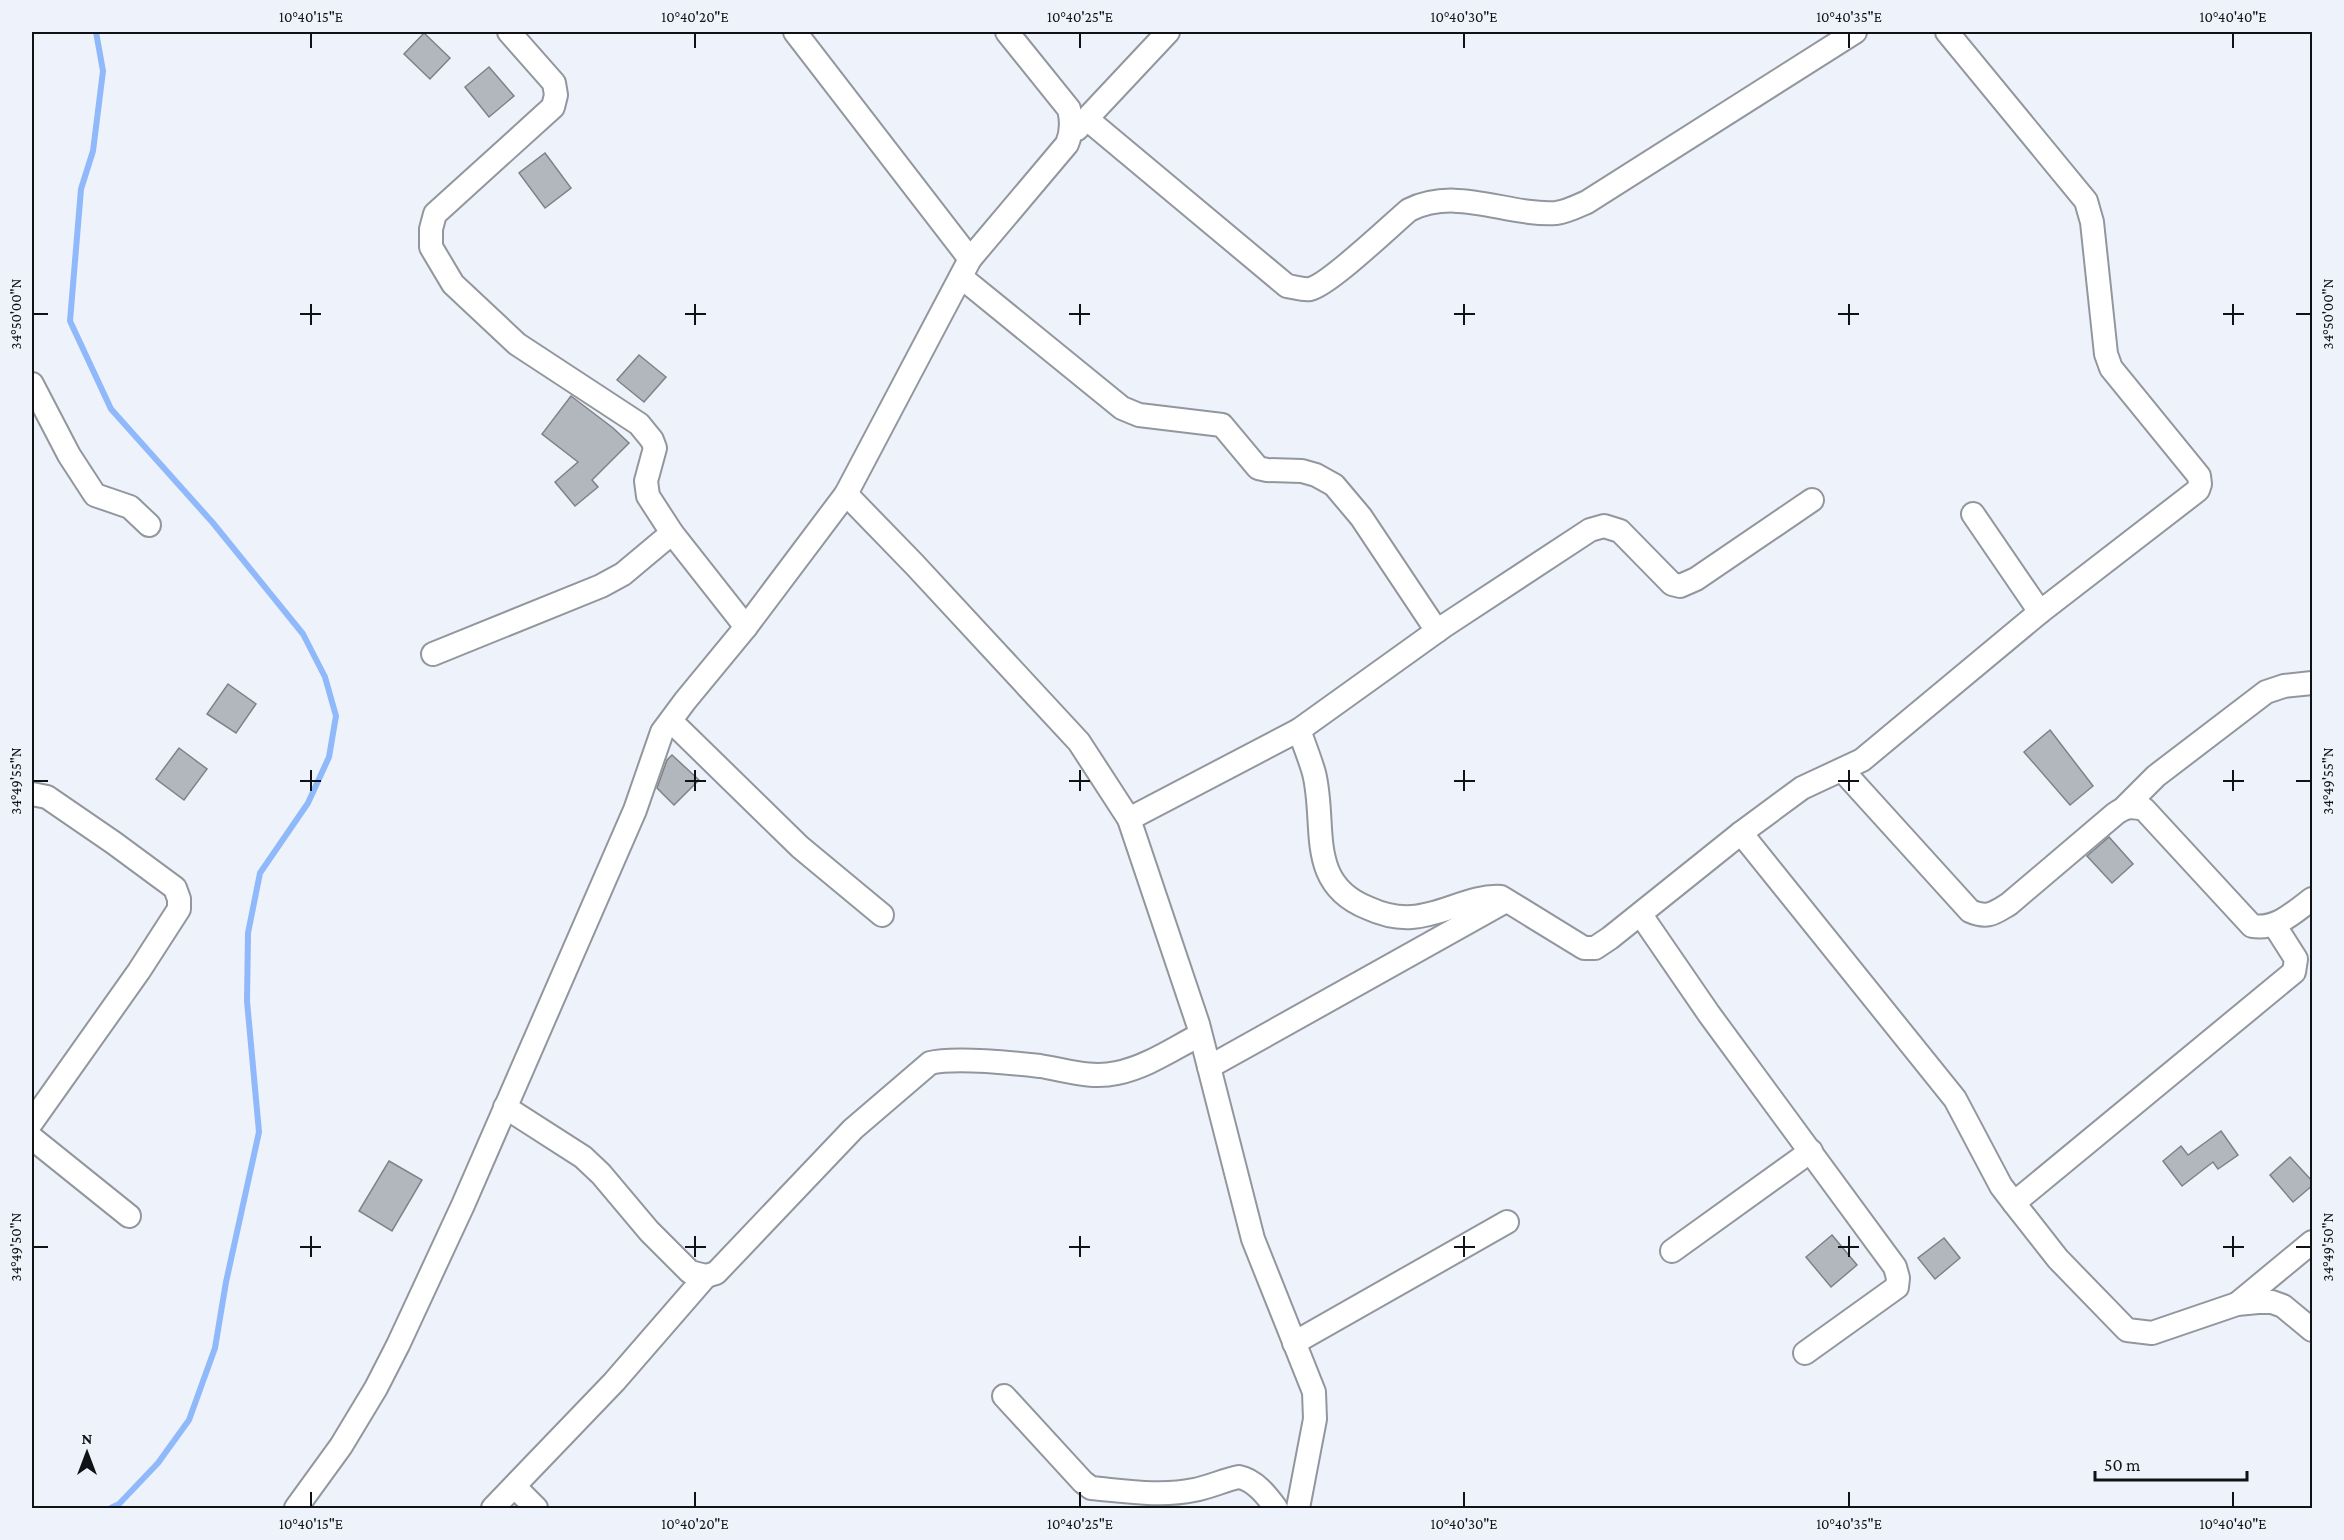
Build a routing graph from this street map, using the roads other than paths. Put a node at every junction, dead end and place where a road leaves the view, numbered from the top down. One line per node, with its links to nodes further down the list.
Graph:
1 (508, 32): 15 (street)
2 (795, 32): 9 (street)
3 (1007, 32): 8 (street)
4 (1168, 32): 7 (street)
5 (1855, 32): 7 (street)
6 (1947, 32): 16 (street)
7 (1087, 119): 8 (street)
8 (1070, 136): 9 (street)
9 (966, 268): 11 (street); 18 (street)
10 (32, 384): 14 (street)
11 (846, 494): 17 (street); 26 (street)
12 (1812, 500): 18 (street)
13 (1973, 514): 16 (street)
14 (149, 525)
15 (672, 533): 17 (street); 19 (street)
16 (2040, 612): 23 (street)
17 (746, 627): 21 (street)
18 (1437, 631): 22 (street)
19 (432, 654)
20 (2313, 683): 25 (street)
21 (670, 721): 30 (street); 35 (street)
22 (1299, 730): 26 (street); 29 (street)
23 (1843, 771): 25 (street); 27 (street)
24 (32, 794): 36 (street)
25 (2125, 807): 32 (street)
26 (1129, 819): 33 (street)
27 (1741, 833): 31 (street); 39 (street)
28 (2313, 899): 32 (street)
29 (1508, 900): 31 (street); 34 (street)
30 (882, 915)
31 (1641, 915): 38 (street)
32 (2275, 926): 39 (street)
33 (1200, 1035): 34 (street); 44 (street)
34 (1209, 1067): 47 (street)
35 (505, 1107): 44 (street); 51 (street)
36 (32, 1122)
37 (32, 1138): 40 (street)
38 (1811, 1151): 43 (street); 48 (street)
39 (2014, 1203): 45 (street)
40 (129, 1216)
41 (1507, 1222): 47 (street)
42 (2313, 1242): 45 (street)
43 (1672, 1251)
44 (706, 1276): 50 (street)
45 (2237, 1304): 46 (street)
46 (2313, 1329)
47 (1294, 1343): 55 (street)
48 (1805, 1353)
49 (1004, 1396): 54 (street)
50 (515, 1487): 52 (street); 53 (street)
51 (296, 1509)
52 (493, 1509)
53 (536, 1509)
54 (1276, 1509)
55 (1298, 1509)

